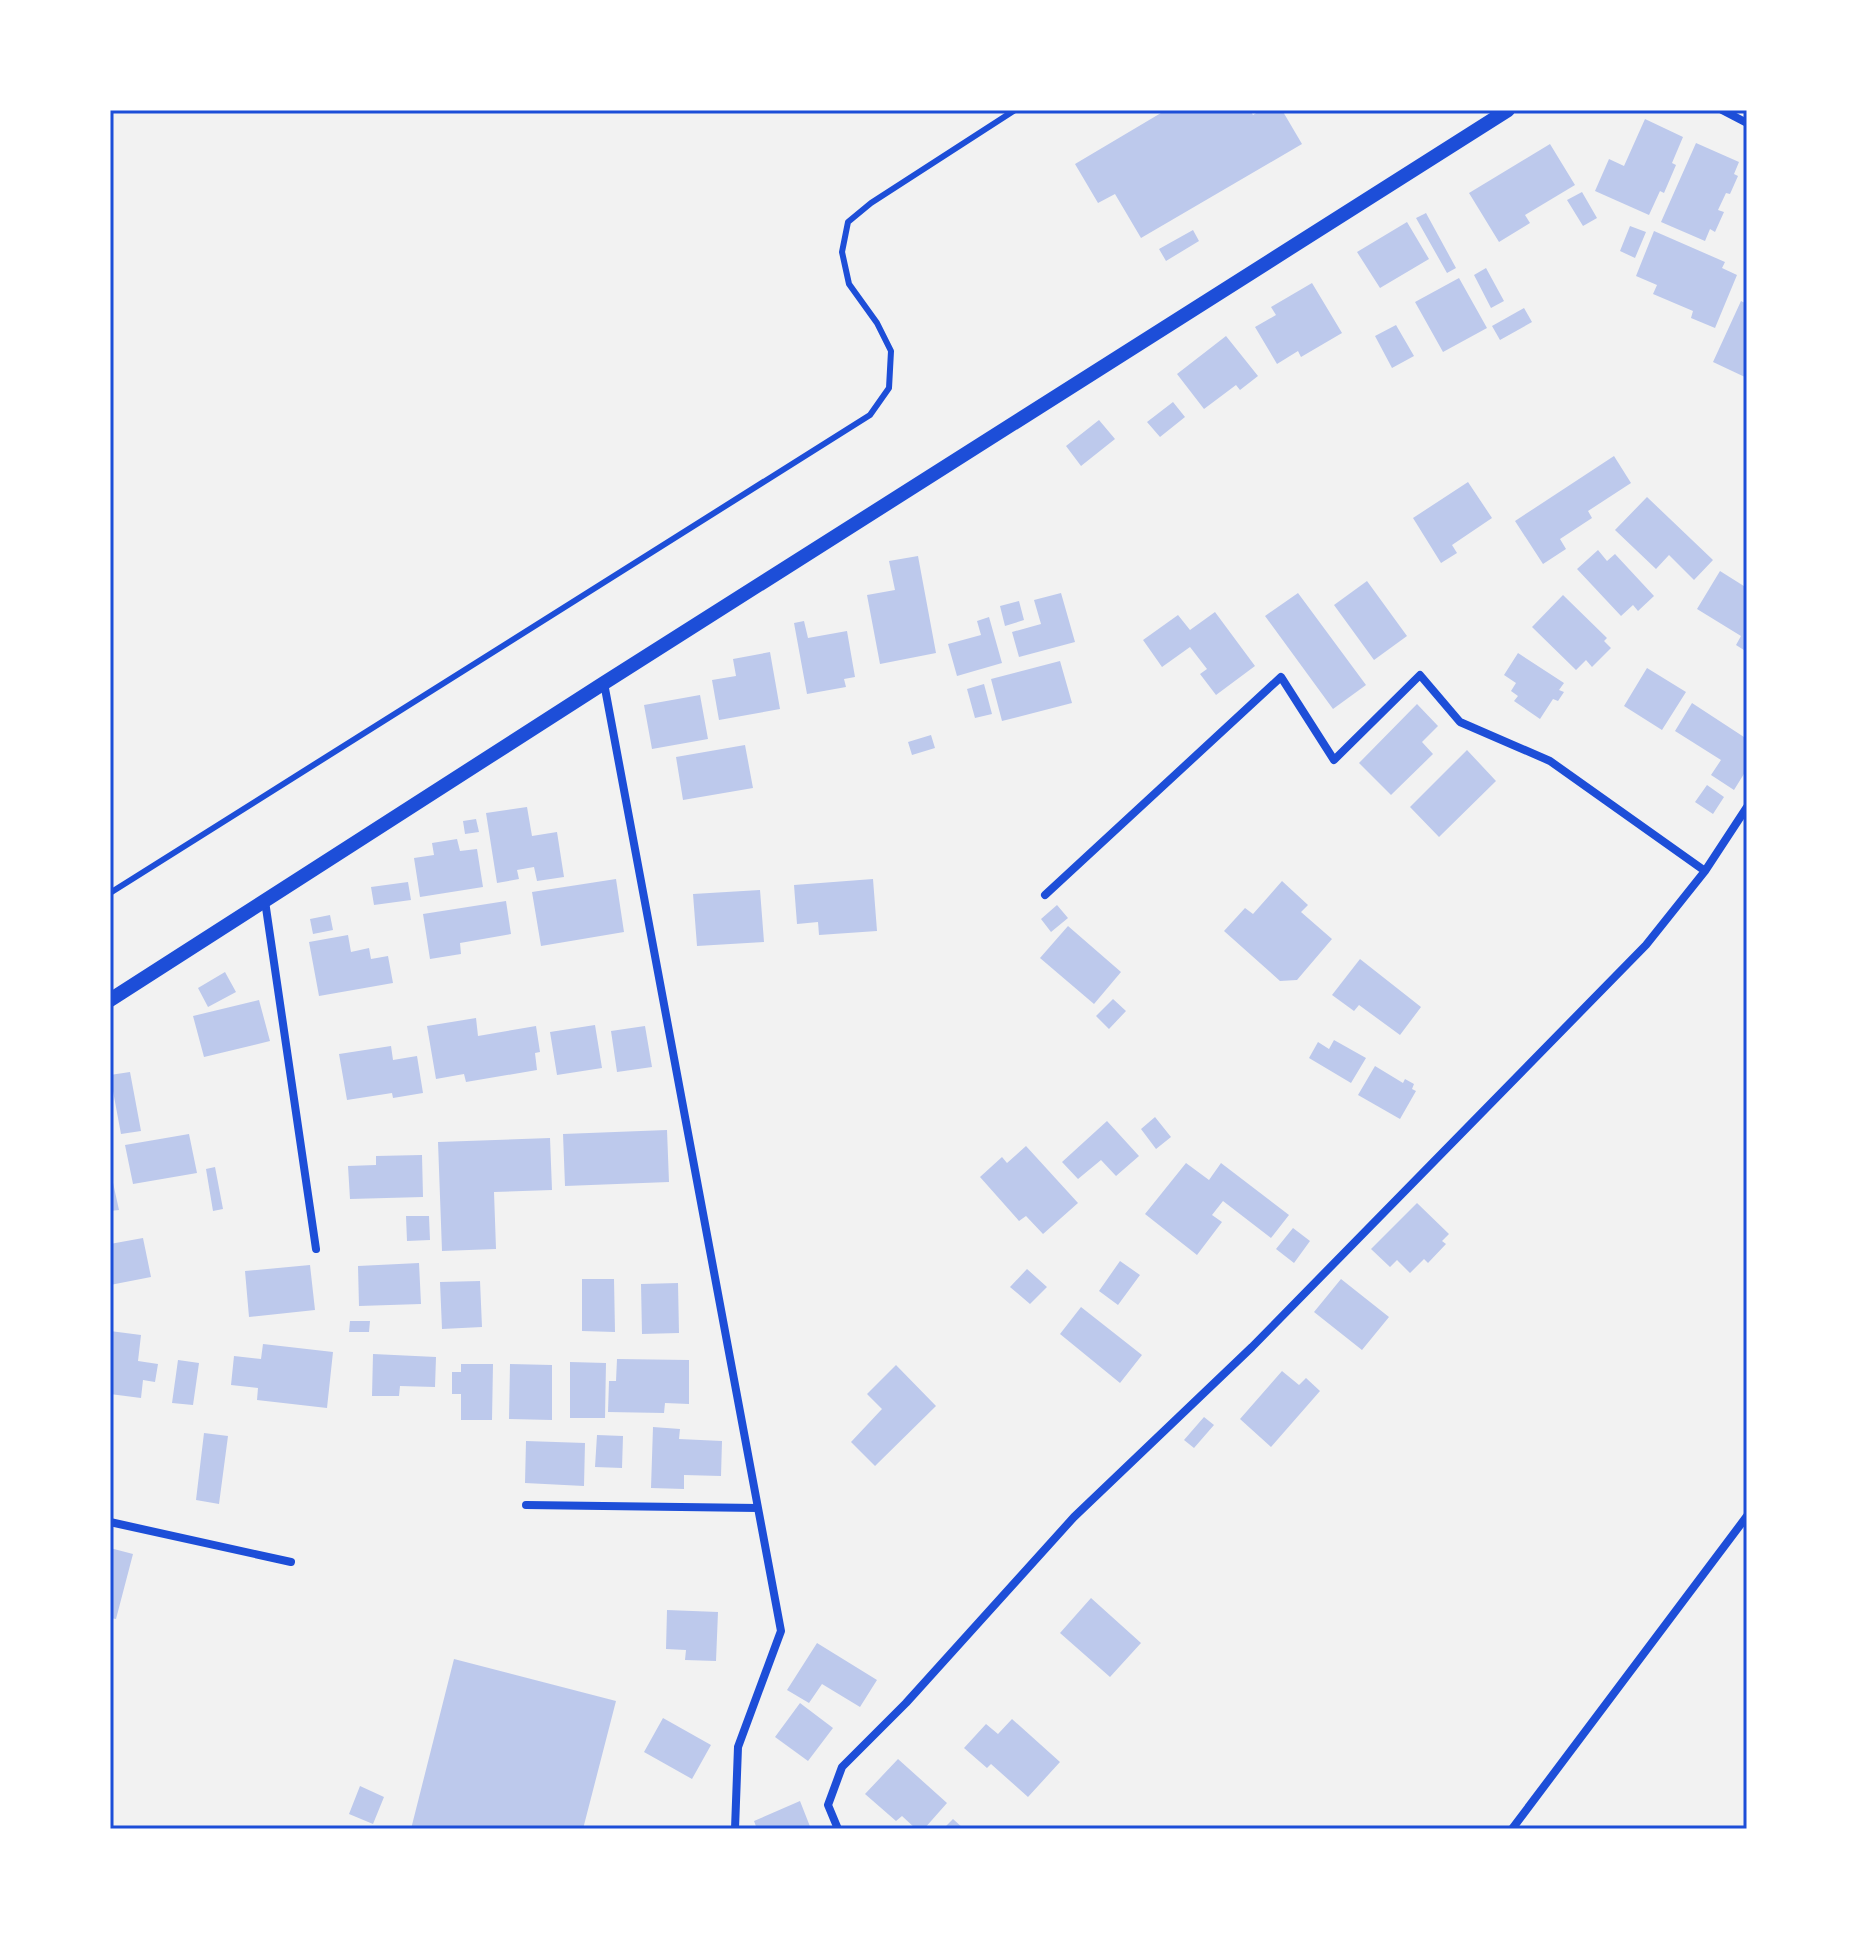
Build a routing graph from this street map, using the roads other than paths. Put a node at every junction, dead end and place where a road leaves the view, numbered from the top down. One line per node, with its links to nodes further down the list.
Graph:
1 (1015, 110): 8 (lane)
2 (1508, 110): 5 (street)
3 (1722, 110): 4 (street)
4 (1747, 123)
5 (604, 683): 10 (street); 14 (street)
6 (1747, 807): 7 (street)
7 (1705, 871): 9 (street); 19 (street)
8 (110, 893)
9 (1045, 895)
10 (265, 901): 11 (street); 12 (street)
11 (110, 1000)
12 (316, 1249)
13 (526, 1505): 14 (street)
14 (758, 1508): 18 (street)
15 (1747, 1516): 20 (street)
16 (110, 1522): 17 (street)
17 (291, 1562)
18 (735, 1829)
19 (838, 1829)
20 (1512, 1829)

